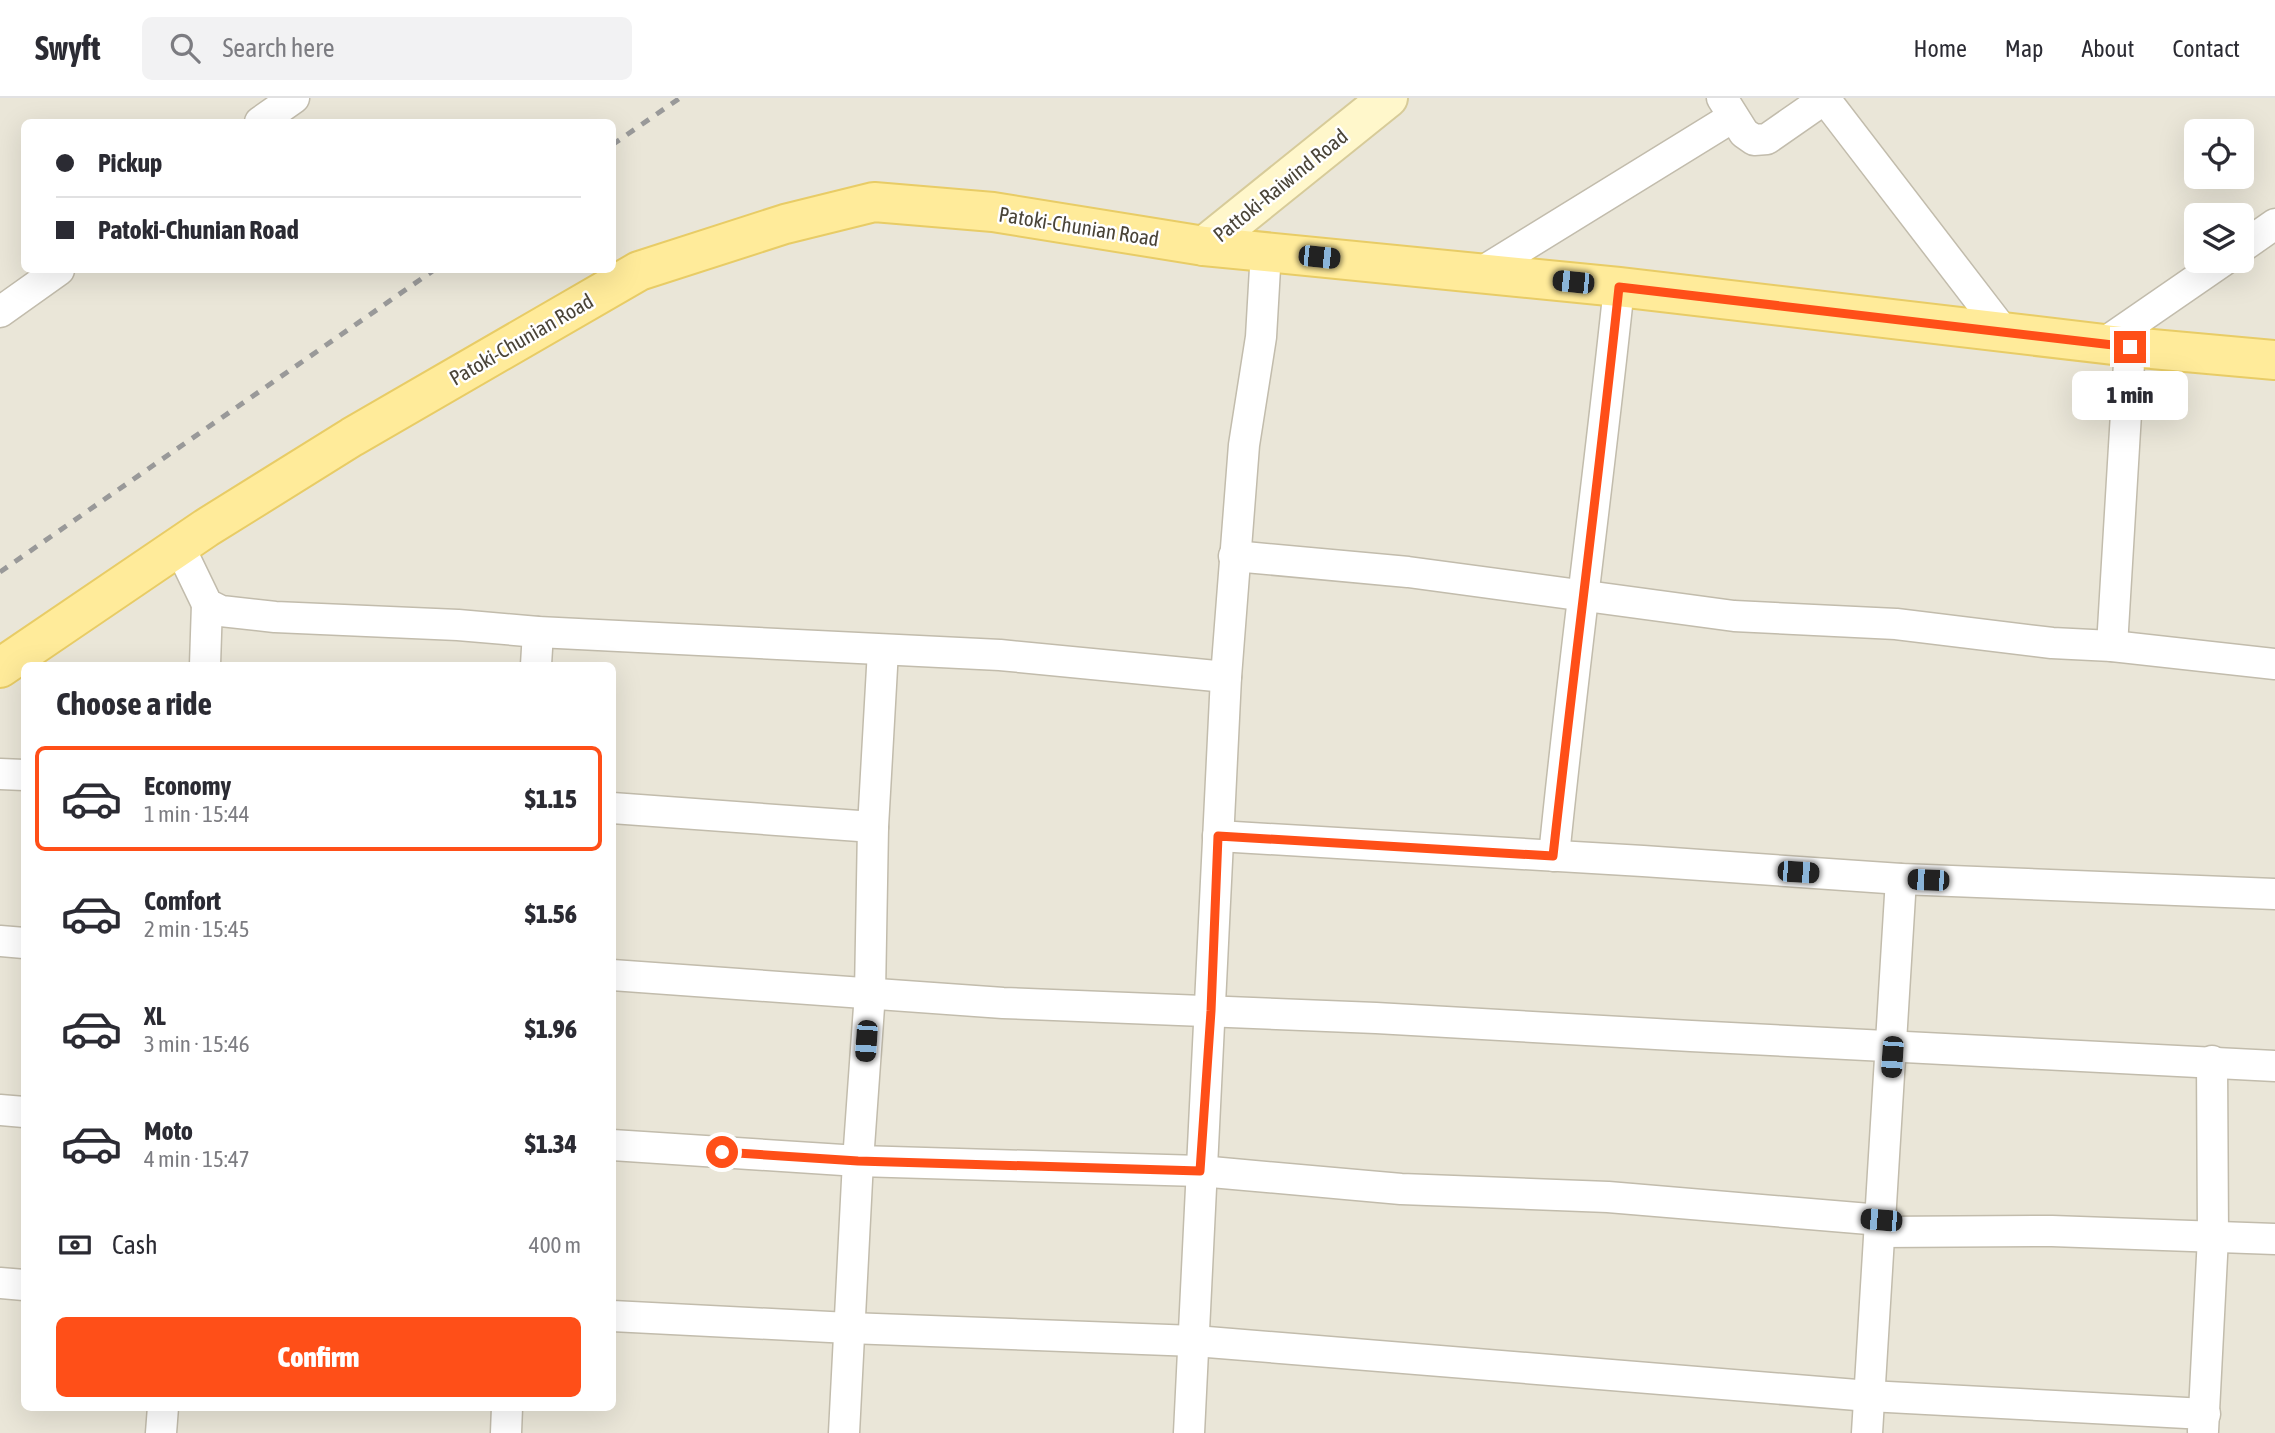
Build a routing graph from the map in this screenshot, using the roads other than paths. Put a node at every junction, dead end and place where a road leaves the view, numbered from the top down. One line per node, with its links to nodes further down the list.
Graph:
1 (294, 98): 5 (street)
2 (1388, 98): 8 (main road, Pattoki-Raiwind Road)
3 (1825, 98): 4 (street); 15 (street)
4 (1728, 107): 11 (street)
5 (264, 119)
6 (2275, 224): 7 (street)
7 (2254, 239)
8 (1204, 246): 9 (main road, Patoki-Chunian Road); 18 (main road, Patoki-Chunian Road)
9 (1266, 251): 11 (main road, Patoki-Chunian Road); 19 (street)
10 (55, 273): 14 (street)
11 (1480, 273): 13 (main road, Patoki-Chunian Road)
12 (2208, 273): 16 (street)
13 (1619, 287): 15 (main road, Patoki-Chunian Road); 20 (street)
14 (0, 312)
15 (2004, 332): 16 (main road, Patoki-Chunian Road)
16 (2117, 345): 17 (main road, Patoki-Chunian Road); 23 (street)
17 (2275, 360)
18 (179, 546): 21 (street); 28 (main road, Patoki-Chunian Road)
19 (1234, 556): 20 (street); 29 (street)
20 (1584, 596): 23 (street); 35 (street)
21 (207, 604): 22 (street); 25 (street)
22 (538, 632): 24 (street); 26 (street)
23 (2112, 646): 27 (street)
24 (883, 650): 29 (street); 33 (street)
25 (205, 662)
26 (536, 662)
27 (2275, 664)
28 (0, 668)
29 (1226, 677): 34 (street)
30 (0, 774): 31 (street)
31 (21, 775)
32 (616, 808): 33 (street)
33 (873, 827): 41 (street)
34 (1218, 836): 35 (street); 42 (street)
35 (1553, 856): 36 (street)
36 (1901, 879): 37 (street); 43 (street)
37 (2275, 894)
38 (0, 941): 39 (street)
39 (21, 943)
40 (616, 975): 41 (street)
41 (870, 993): 42 (street); 49 (street)
42 (1211, 1011): 43 (street); 50 (street)
43 (1892, 1046): 44 (street); 51 (street)
44 (2212, 1061): 45 (street); 52 (street)
45 (2275, 1066)
46 (0, 1110): 47 (street)
47 (21, 1112)
48 (616, 1145): 49 (street)
49 (858, 1161): 50 (street); 57 (street)
50 (1200, 1171): 51 (street); 58 (street)
51 (1880, 1226): 52 (street); 59 (street)
52 (2213, 1237): 53 (street); 62 (street)
53 (2275, 1239)
54 (0, 1283): 55 (street)
55 (21, 1284)
56 (616, 1316): 57 (street)
57 (849, 1328): 58 (street); 65 (street)
58 (1195, 1341): 59 (street); 66 (street)
59 (1869, 1396): 62 (street); 67 (street)
60 (163, 1411): 63 (street)
61 (507, 1411): 64 (street)
62 (2204, 1423)
63 (161, 1433)
64 (506, 1433)
65 (844, 1433)
66 (1189, 1433)
67 (1867, 1433)

